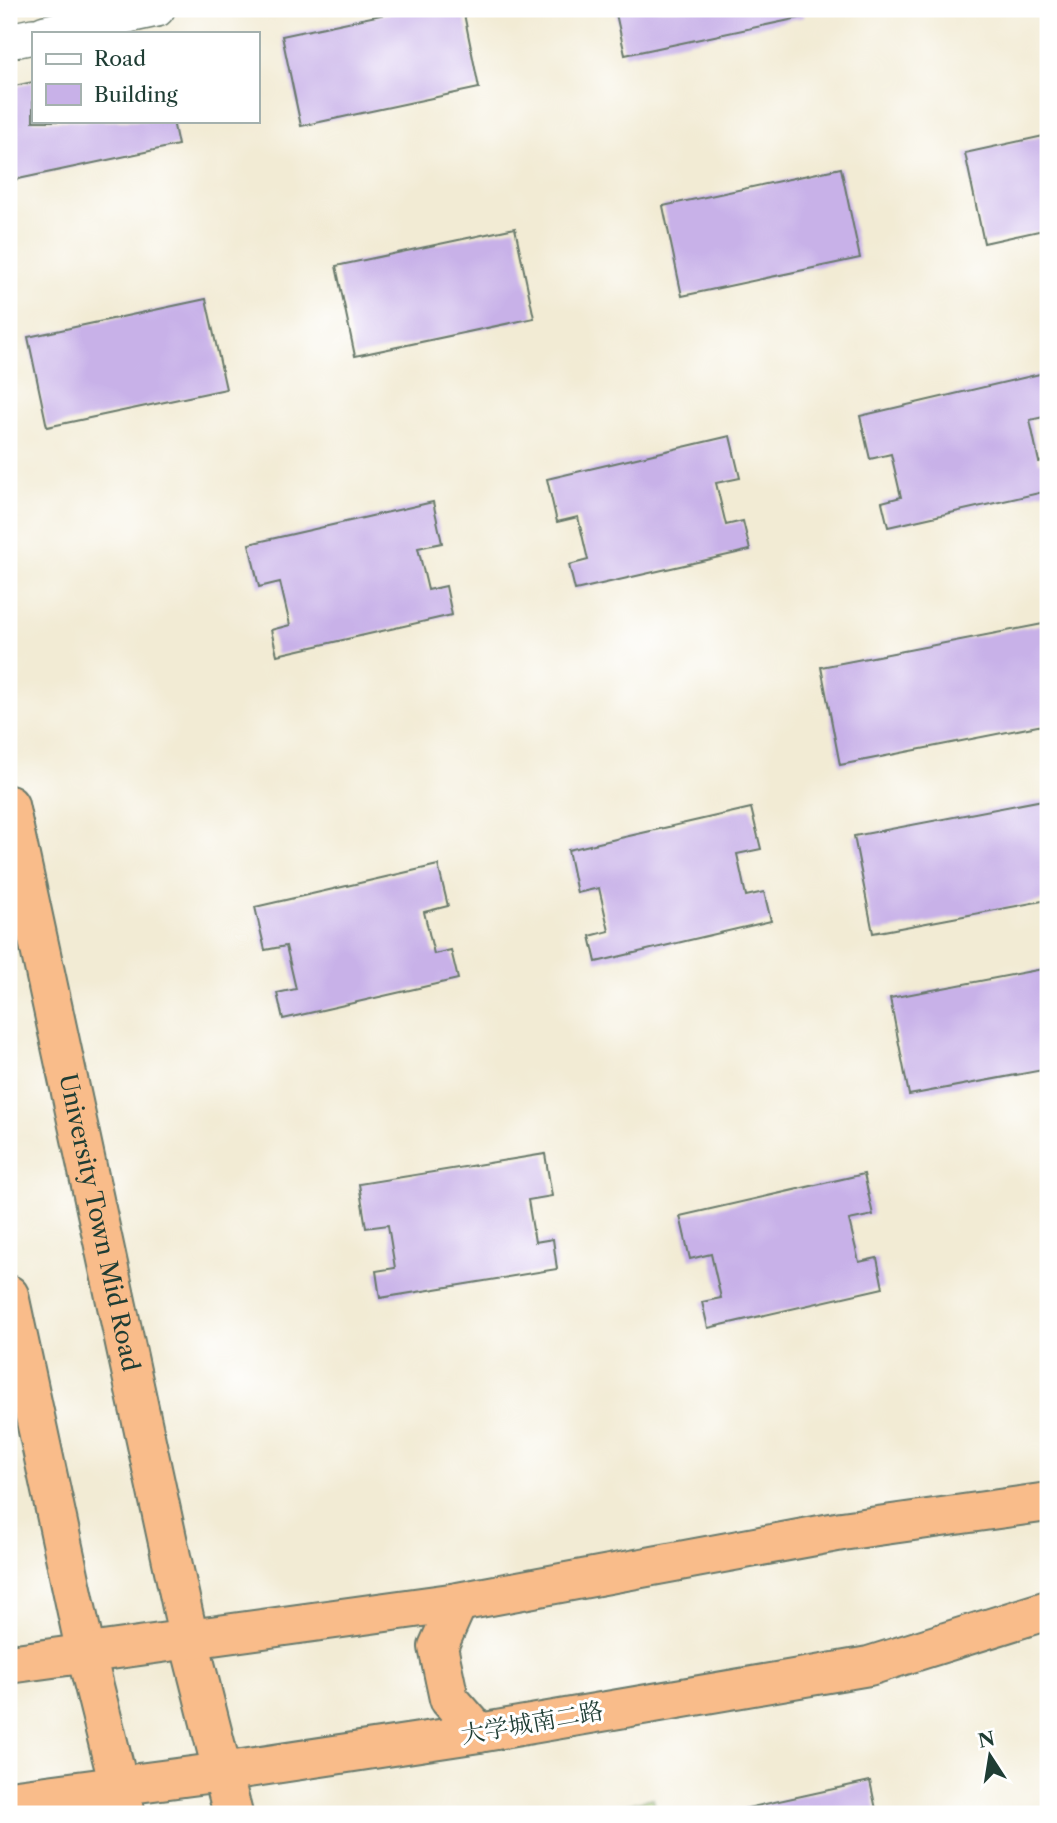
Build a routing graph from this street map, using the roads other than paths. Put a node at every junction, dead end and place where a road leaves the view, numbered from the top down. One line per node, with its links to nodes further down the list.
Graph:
1 (157, 9): 2 (street)
2 (50, 32)
3 (32, 36): 4 (street)
4 (9, 41)
5 (9, 805): 10 (highway, University Town Mid Road)
6 (9, 1296): 11 (highway)
7 (1048, 1502): 8 (highway)
8 (458, 1602): 10 (highway); 13 (highway)
9 (1048, 1609): 13 (highway, 大学城南二路)
10 (189, 1640): 11 (highway); 14 (highway, University Town Mid Road)
11 (86, 1654): 12 (highway); 16 (highway)
12 (9, 1664)
13 (479, 1733): 14 (highway, 大学城南二路)
14 (222, 1772): 16 (highway, 大学城南二路); 17 (highway, University Town Mid Road)
15 (9, 1800): 16 (highway, 大学城南二路)
16 (122, 1800)
17 (233, 1814)

